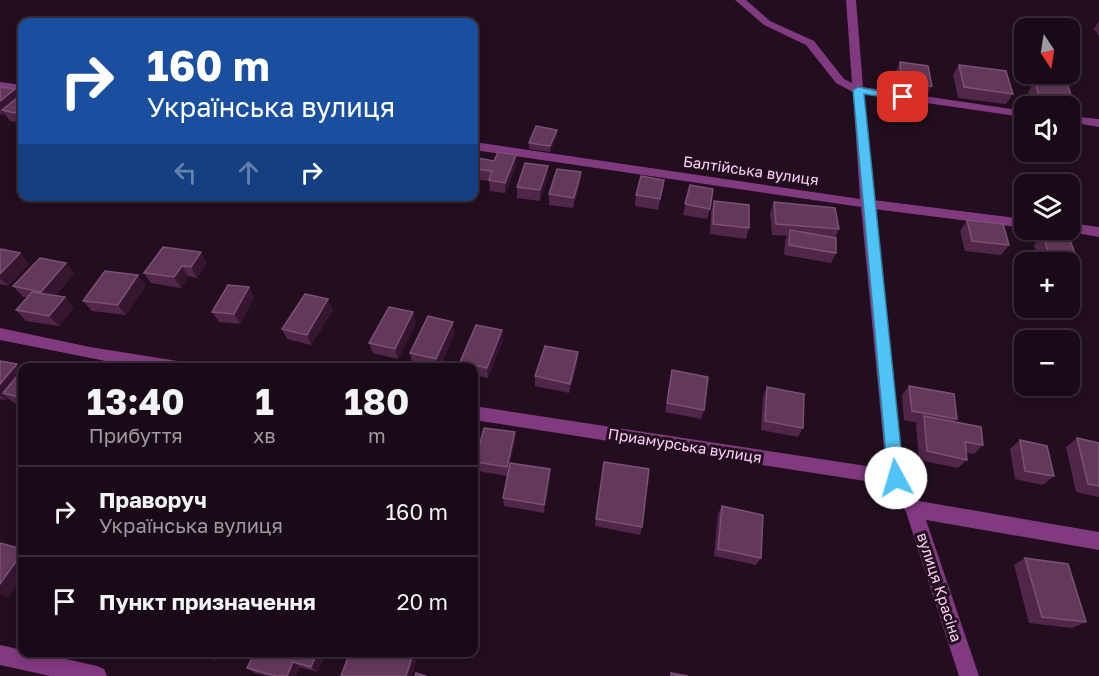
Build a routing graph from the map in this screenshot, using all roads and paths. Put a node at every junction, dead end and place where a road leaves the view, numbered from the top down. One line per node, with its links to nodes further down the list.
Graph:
1 (740, 0): 5 (street)
2 (851, 0): 5 (street, вулиця Красіна)
3 (0, 85): 4 (street)
4 (18, 87)
5 (858, 90): 6 (street); 10 (street, вулиця Красіна)
6 (1014, 113)
7 (1080, 120): 8 (street)
8 (1099, 123)
9 (478, 148): 10 (street, Балтійська вулиця)
10 (867, 204): 11 (street, Балтійська вулиця); 17 (street, вулиця Красіна)
11 (1014, 222)
12 (1080, 229): 13 (street)
13 (1099, 232)
14 (0, 334): 15 (street)
15 (153, 363)
16 (478, 414): 17 (street, Приамурська вулиця)
17 (896, 478): 18 (street, вулиця Красіна)
18 (914, 509): 19 (street); 23 (street, вулиця Красіна)
19 (1099, 541)
20 (0, 655): 21 (street)
21 (48, 671): 22 (street)
22 (97, 676)
23 (969, 676)

